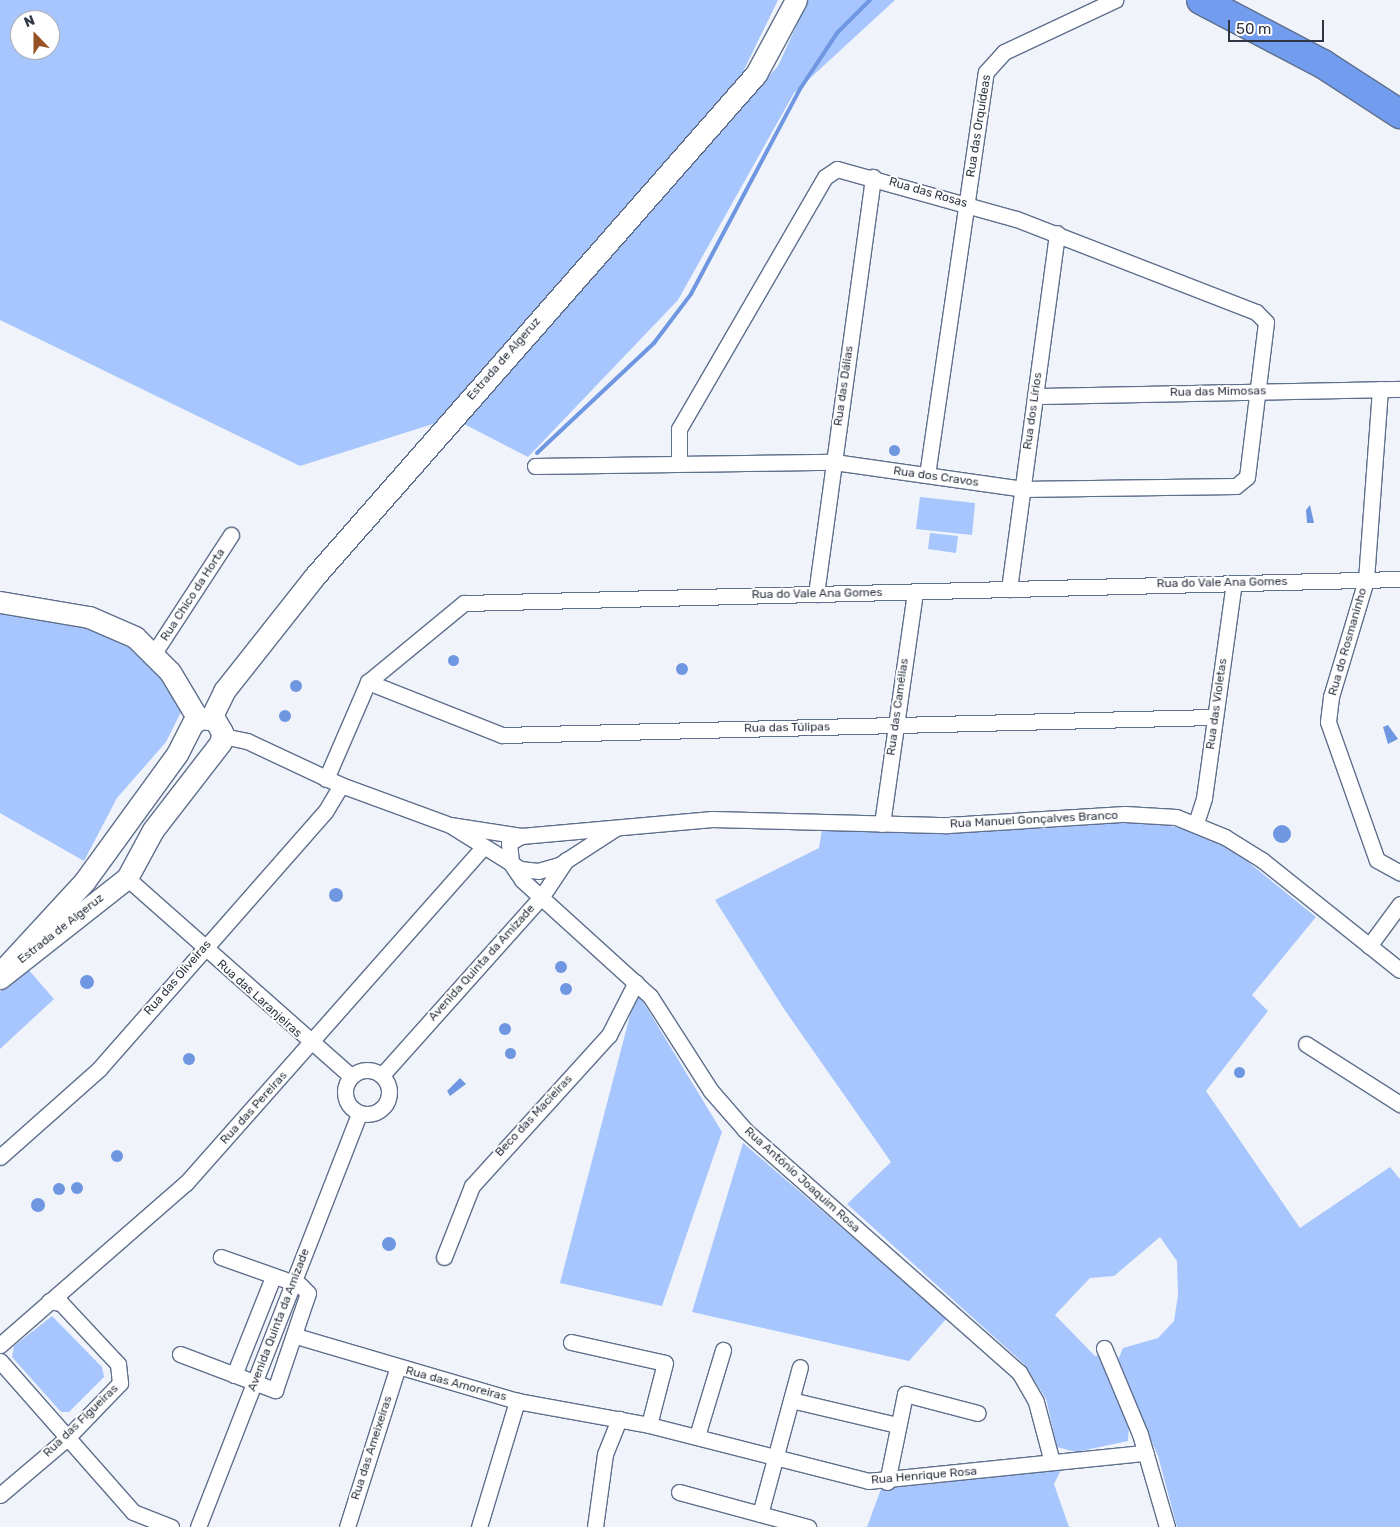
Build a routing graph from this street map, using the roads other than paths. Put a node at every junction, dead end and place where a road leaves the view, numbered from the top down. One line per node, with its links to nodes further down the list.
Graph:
1 (796, 0): 28 (main road, Estrada de Algeruz)
2 (1115, 0): 6 (street, Rua das Orquídeas)
3 (1201, 0): 4 (highway)
4 (1400, 114)
5 (873, 178): 6 (street, Rua das Rosas); 12 (street, Rua das Dálias); 13 (street, Rua das Rosas)
6 (967, 204): 7 (street, Rua das Rosas); 15 (street, Rua das Orquídeas)
7 (1058, 233): 10 (street, Rua das Rosas); 11 (street, Rua dos Lírios)
8 (1400, 388): 9 (street, Rua das Mimosas)
9 (1380, 389): 10 (street, Rua das Mimosas); 19 (street, Rua do Rosmaninho)
10 (1259, 391): 11 (street, Rua das Mimosas); 16 (street, Rua dos Cravos)
11 (1035, 396): 16 (street, Rua dos Lírios)
12 (834, 462): 13 (street, Rua dos Cravos); 15 (street, Rua dos Cravos); 23 (street, Rua das Dálias)
13 (678, 463): 14 (street, Rua dos Cravos)
14 (535, 466)
15 (927, 475): 16 (street, Rua dos Cravos)
16 (1023, 489): 21 (street, Rua dos Lírios)
17 (231, 535): 25 (street, Rua Chico da Horta)
18 (1400, 579): 19 (street, Rua do Vale Ana Gomes)
19 (1366, 580): 20 (street, Rua do Vale Ana Gomes); 43 (street, Rua do Rosmaninho)
20 (1234, 583): 21 (street, Rua do Vale Ana Gomes); 27 (street, Rua das Violetas)
21 (1009, 589): 22 (street, Rua do Vale Ana Gomes)
22 (915, 591): 23 (street, Rua do Vale Ana Gomes); 29 (street, Rua das Camélias)
23 (816, 594): 26 (street, Rua do Vale Ana Gomes)
24 (0, 602): 25 (main road)
25 (154, 653): 28 (main road)
26 (368, 682): 29 (street, Rua das Túlipas); 31 (street, Rua do Vale Ana Gomes)
27 (1215, 718): 29 (street, Rua das Túlipas); 33 (street, Rua das Violetas)
28 (199, 725): 30 (main road); 30 (main road); 40 (main road, Estrada de Algeruz)
29 (896, 726): 34 (street, Rua das Camélias)
30 (220, 741): 31 (street, Rua Manuel Gonçalves Branco); 44 (main road, Estrada de Algeruz)
31 (326, 779): 32 (street, Rua Manuel Gonçalves Branco)
32 (341, 785): 35 (street, Rua Manuel Gonçalves Branco); 48 (street, Rua das Oliveiras)
33 (1196, 823): 34 (street, Rua Manuel Gonçalves Branco); 47 (street, Rua Manuel Gonçalves Branco)
34 (882, 824): 36 (street, Rua Manuel Gonçalves Branco)
35 (450, 825): 38 (street, Rua Manuel Gonçalves Branco); 39 (street, Rua Manuel Gonçalves Branco)
36 (620, 826): 37 (street, Rua Manuel Gonçalves Branco); 41 (street, Rua Manuel Gonçalves Branco)
37 (552, 834): 38 (street, Rua Manuel Gonçalves Branco); 41 (street)
38 (521, 836): 42 (street)
39 (483, 847): 42 (street, Rua Manuel Gonçalves Branco); 54 (street, Rua das Pereiras)
40 (104, 855): 44 (main road); 50 (main road, Estrada de Algeruz)
41 (567, 858): 42 (street, Rua Manuel Gonçalves Branco); 45 (street)
42 (511, 864): 45 (street, Rua António Joaquim Rosa)
43 (1400, 873)
44 (127, 875): 48 (street, Rua das Laranjeiras); 51 (main road, Estrada de Algeruz)
45 (542, 896): 52 (street, Rua António Joaquim Rosa); 55 (street, Avenida Quinta da Amizade)
46 (1400, 904): 47 (street)
47 (1368, 946): 49 (street, Rua Manuel Gonçalves Branco)
48 (204, 950): 54 (street, Rua das Laranjeiras); 59 (street, Rua das Oliveiras)
49 (1400, 970)
50 (0, 973)
51 (0, 978)
52 (636, 982): 61 (street, Beco das Macieiras); 86 (street, Rua António Joaquim Rosa)
53 (1306, 1044): 57 (street)
54 (311, 1045): 56 (street, Rua das Laranjeiras); 64 (street, Rua das Pereiras)
55 (382, 1075): 56 (street); 58 (street)
56 (350, 1076): 58 (street)
57 (1400, 1104)
58 (359, 1112): 63 (street, Avenida Quinta da Amizade)
59 (0, 1157)
60 (221, 1257): 62 (street)
61 (444, 1257)
62 (273, 1277): 63 (street); 74 (street)
63 (293, 1284): 65 (street); 75 (street, Avenida Quinta da Amizade)
64 (49, 1301): 67 (street, Rua das Pereiras); 83 (street, Rua das Figueiras)
65 (296, 1336): 73 (street, Rua das Amoreiras); 75 (street)
66 (571, 1342): 80 (street)
67 (0, 1345)
68 (1104, 1348): 84 (street)
69 (723, 1350): 82 (street)
70 (180, 1354): 74 (street)
71 (0, 1361): 83 (street)
72 (800, 1367): 77 (street)
73 (397, 1369): 76 (street, Rua das Amoreiras); 93 (street, Rua das Ameixeiras)
74 (234, 1375): 75 (street)
75 (255, 1383): 92 (street, Avenida Quinta da Amizade)
76 (517, 1400): 79 (street, Rua das Amoreiras); 94 (street)
77 (791, 1400): 81 (street); 85 (street)
78 (978, 1413): 81 (street)
79 (619, 1419): 80 (street, Rua Henrique Rosa); 95 (street)
80 (649, 1425): 82 (street, Rua Henrique Rosa)
81 (897, 1425): 87 (street)
82 (697, 1436): 85 (street, Rua Henrique Rosa)
83 (66, 1439): 89 (street, Rua das Figueiras); 91 (street)
84 (1146, 1453): 86 (street, Rua Henrique Rosa); 97 (street)
85 (776, 1457): 87 (street, Rua Henrique Rosa); 90 (street)
86 (1052, 1462): 87 (street, Rua Henrique Rosa)
87 (887, 1482)
88 (679, 1492): 90 (street)
89 (0, 1494)
90 (760, 1514): 96 (street)
91 (170, 1527)
92 (198, 1527)
93 (347, 1527)
94 (479, 1527)
95 (595, 1527)
96 (808, 1527)
97 (1167, 1527)

